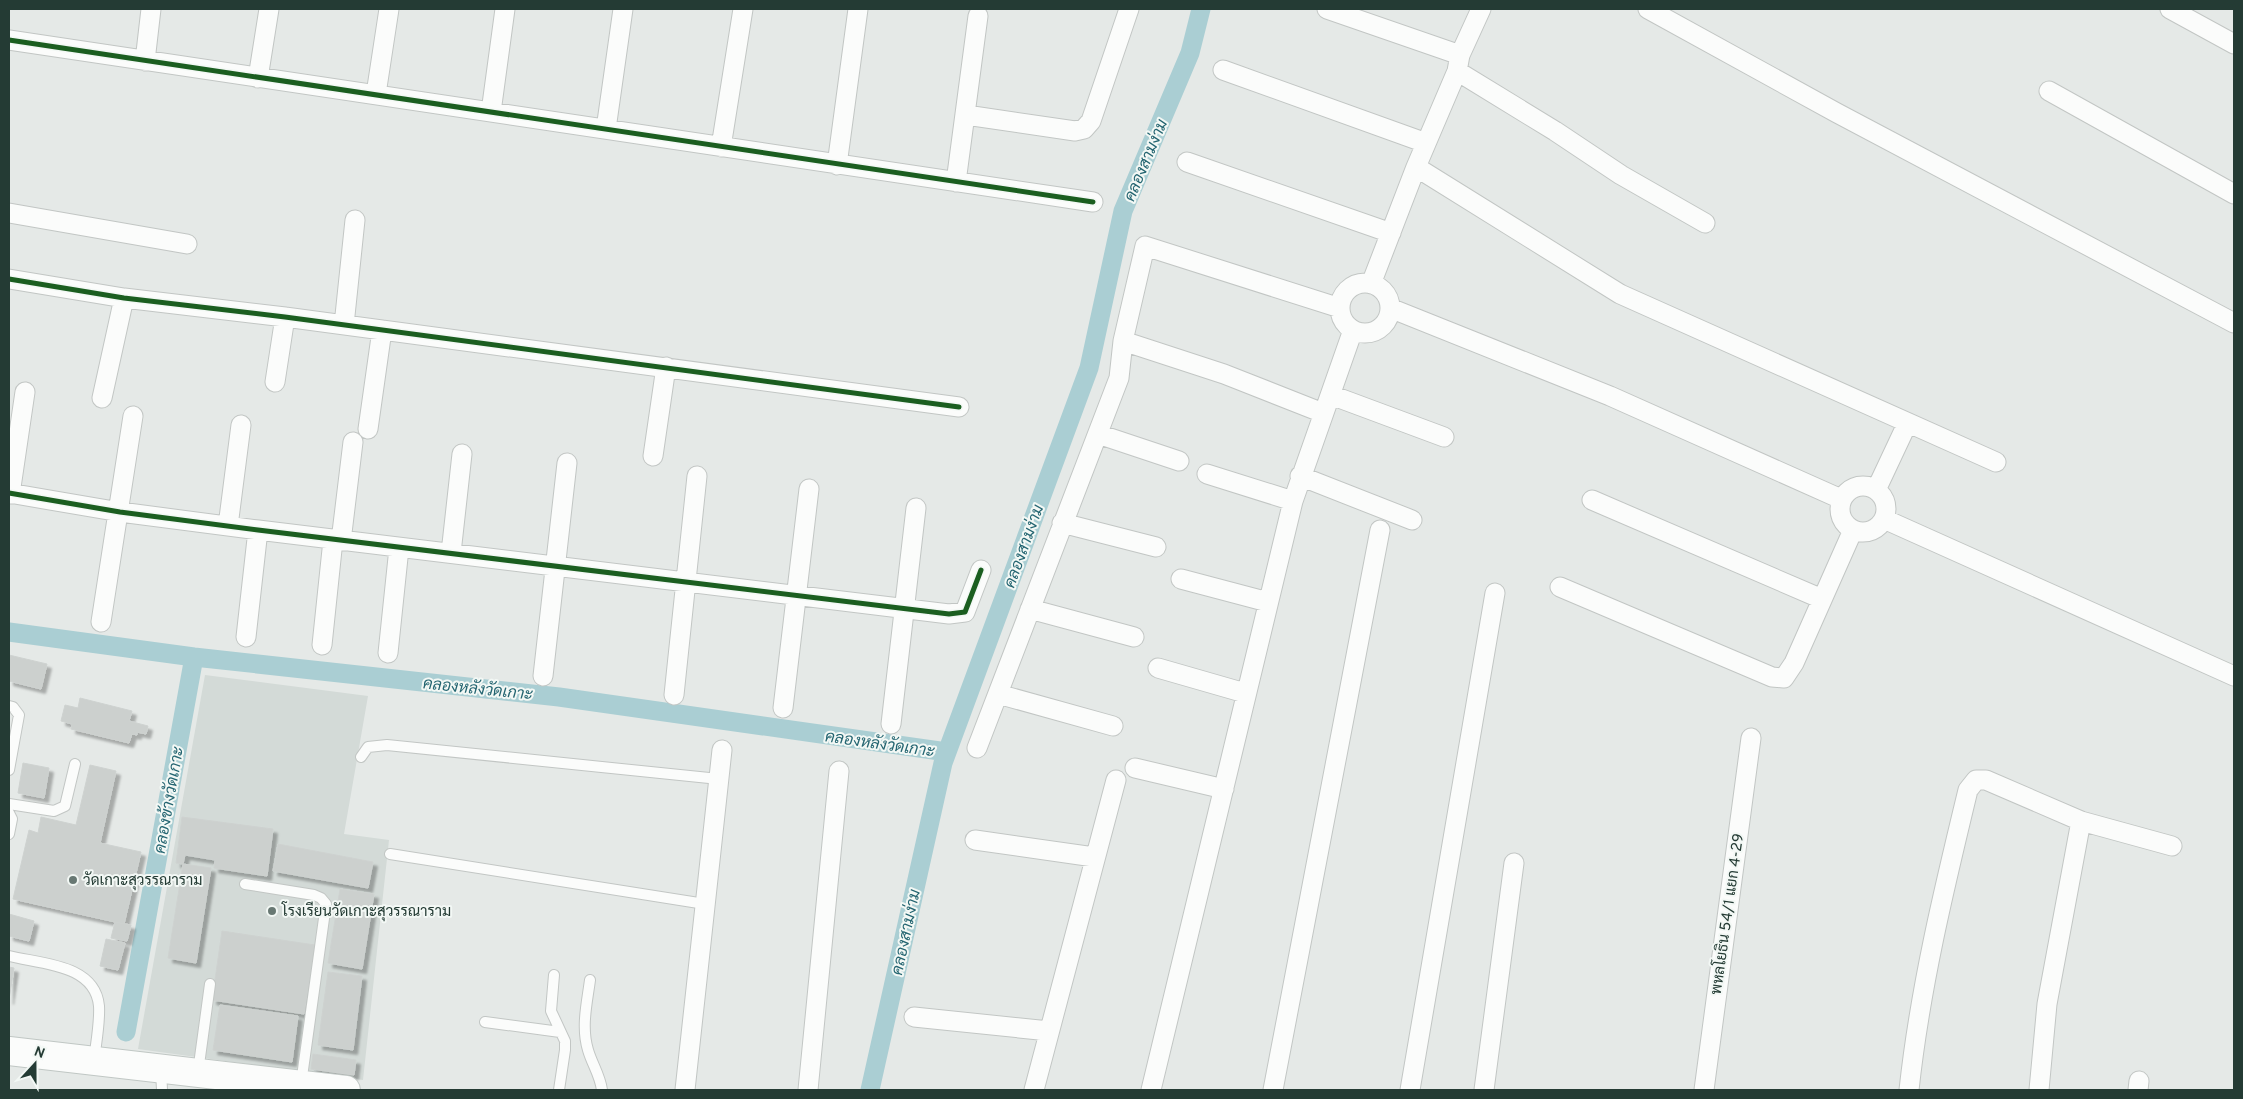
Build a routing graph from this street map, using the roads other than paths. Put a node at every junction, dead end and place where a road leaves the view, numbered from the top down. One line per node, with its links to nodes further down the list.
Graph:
1 (151, 9): 16 (street)
2 (269, 9): 19 (street)
3 (389, 9): 21 (street)
4 (505, 9): 22 (street)
5 (623, 9): 24 (street)
6 (743, 9): 26 (street)
7 (858, 9): 28 (street)
8 (1129, 9): 23 (street)
9 (1327, 9): 17 (street)
10 (1481, 9): 17 (street)
11 (1648, 9): 44 (street)
12 (2170, 9): 15 (street)
13 (978, 16): 23 (street)
14 (9, 40): 16 (street)
15 (2234, 44)
16 (145, 61): 19 (street)
17 (1458, 63): 25 (street); 35 (street)
18 (1223, 70): 25 (street)
19 (258, 78): 21 (street)
20 (2049, 92): 31 (street)
21 (376, 94): 22 (street)
22 (491, 112): 24 (street)
23 (966, 115): 30 (street)
24 (606, 129): 26 (street)
25 (1426, 143): 29 (street)
26 (721, 147): 28 (street)
27 (1187, 162): 36 (street)
28 (837, 165): 30 (street)
29 (1416, 167): 36 (street); 57 (street)
30 (956, 182): 32 (street)
31 (2234, 194)
32 (1093, 202)
33 (9, 213): 37 (street)
34 (354, 220): 45 (street)
35 (1706, 222)
36 (1391, 233): 39 (street)
37 (187, 244)
38 (9, 279): 40 (street)
39 (1371, 284): 41 (street); 42 (street)
40 (124, 298): 43 (street); 53 (street)
41 (1340, 308): 47 (street); 48 (street)
42 (1390, 308): 47 (street); 74 (street)
43 (285, 317): 45 (street); 50 (street)
44 (2234, 323)
45 (344, 325): 46 (street)
46 (382, 330): 49 (street); 59 (street)
47 (1353, 330): 52 (street)
48 (1123, 340): 55 (street); 60 (street)
49 (666, 367): 54 (street); 64 (street)
50 (275, 382)
51 (25, 392): 73 (street)
52 (1331, 395): 55 (street); 61 (street)
53 (102, 398)
54 (959, 407)
55 (1323, 413): 70 (street)
56 (133, 416): 78 (street)
57 (1907, 424): 66 (street); 72 (street)
58 (241, 425): 82 (street)
59 (368, 430)
60 (1098, 434): 65 (street); 81 (street)
61 (1444, 437)
62 (353, 442): 86 (street)
63 (462, 454): 89 (street)
64 (653, 456)
65 (1179, 461)
66 (1996, 462)
67 (567, 463): 90 (street)
68 (1207, 474): 76 (street)
69 (697, 476): 93 (street)
70 (1300, 476): 76 (street); 80 (street)
71 (809, 489): 96 (street)
72 (1876, 490): 74 (street); 79 (street)
73 (10, 493): 78 (street)
74 (1841, 499): 85 (street)
75 (1592, 500): 97 (street)
76 (1293, 501): 98 (street)
77 (916, 508): 99 (street)
78 (120, 512): 82 (street); 101 (street)
79 (1884, 518): 85 (street); 108 (street)
80 (1412, 520)
81 (1062, 523): 87 (street); 100 (street)
82 (228, 526): 83 (street)
83 (258, 530): 86 (street); 102 (street)
84 (1380, 530): 159 (street)
85 (1853, 530): 97 (street)
86 (337, 540): 88 (street); 104 (street)
87 (1156, 547)
88 (399, 548): 89 (street); 105 (street)
89 (451, 554): 90 (street)
90 (556, 566): 93 (street); 107 (street)
91 (982, 570): 99 (street)
92 (1181, 579): 98 (street)
93 (684, 582): 96 (street); 111 (street)
94 (1560, 587): 97 (street)
95 (1495, 593): 160 (street)
96 (795, 594): 99 (street); 113 (street)
97 (1822, 599)
98 (1268, 602): 109 (street)
99 (905, 608): 114 (street)
100 (1030, 609): 103 (street); 110 (street)
101 (101, 622)
102 (246, 637)
103 (1134, 637)
104 (322, 645)
105 (388, 653)
106 (1158, 668): 109 (street)
107 (544, 676)
108 (2234, 676)
109 (1245, 693): 126 (street)
110 (998, 694): 115 (street); 117 (street)
111 (674, 695)
112 (9, 706): 122 (lane)
113 (783, 708)
114 (891, 724)
115 (1112, 726)
116 (1751, 738): 162 (street, พหลโยธิน 54/1 แยก 4-29)
117 (977, 748)
118 (722, 750): 124 (street)
119 (361, 757): 124 (lane)
120 (75, 764): 127 (lane)
121 (1135, 768): 126 (street)
122 (9, 770)
123 (840, 771): 156 (street)
124 (718, 779): 137 (street)
125 (1116, 780): 134 (street)
126 (1224, 789): 158 (street)
127 (9, 804)
128 (9, 813): 130 (lane)
129 (2081, 821): 132 (street); 163 (street); 164 (street)
130 (9, 834)
131 (975, 840): 134 (street)
132 (2172, 846)
133 (390, 854): 137 (lane)
134 (1094, 858): 144 (street)
135 (1514, 863): 161 (street)
136 (245, 884): 151 (lane)
137 (705, 904): 155 (street)
138 (9, 956): 147 (lane)
139 (554, 975): 145 (lane)
140 (590, 980): 154 (lane)
141 (210, 984): 148 (lane)
142 (914, 1017): 144 (street)
143 (485, 1022): 145 (lane)
144 (1049, 1031): 157 (street)
145 (560, 1032): 153 (lane)
146 (9, 1051): 147 (street)
147 (94, 1061): 149 (street)
148 (198, 1073): 149 (street); 150 (street)
149 (161, 1079)
150 (240, 1084): 151 (street)
151 (300, 1085): 152 (street)
152 (346, 1090)
153 (559, 1090)
154 (602, 1090)
155 (685, 1090)
156 (808, 1090)
157 (1034, 1090)
158 (1150, 1090)
159 (1273, 1090)
160 (1410, 1090)
161 (1484, 1090)
162 (1704, 1090)
163 (1909, 1090)
164 (2039, 1090)

